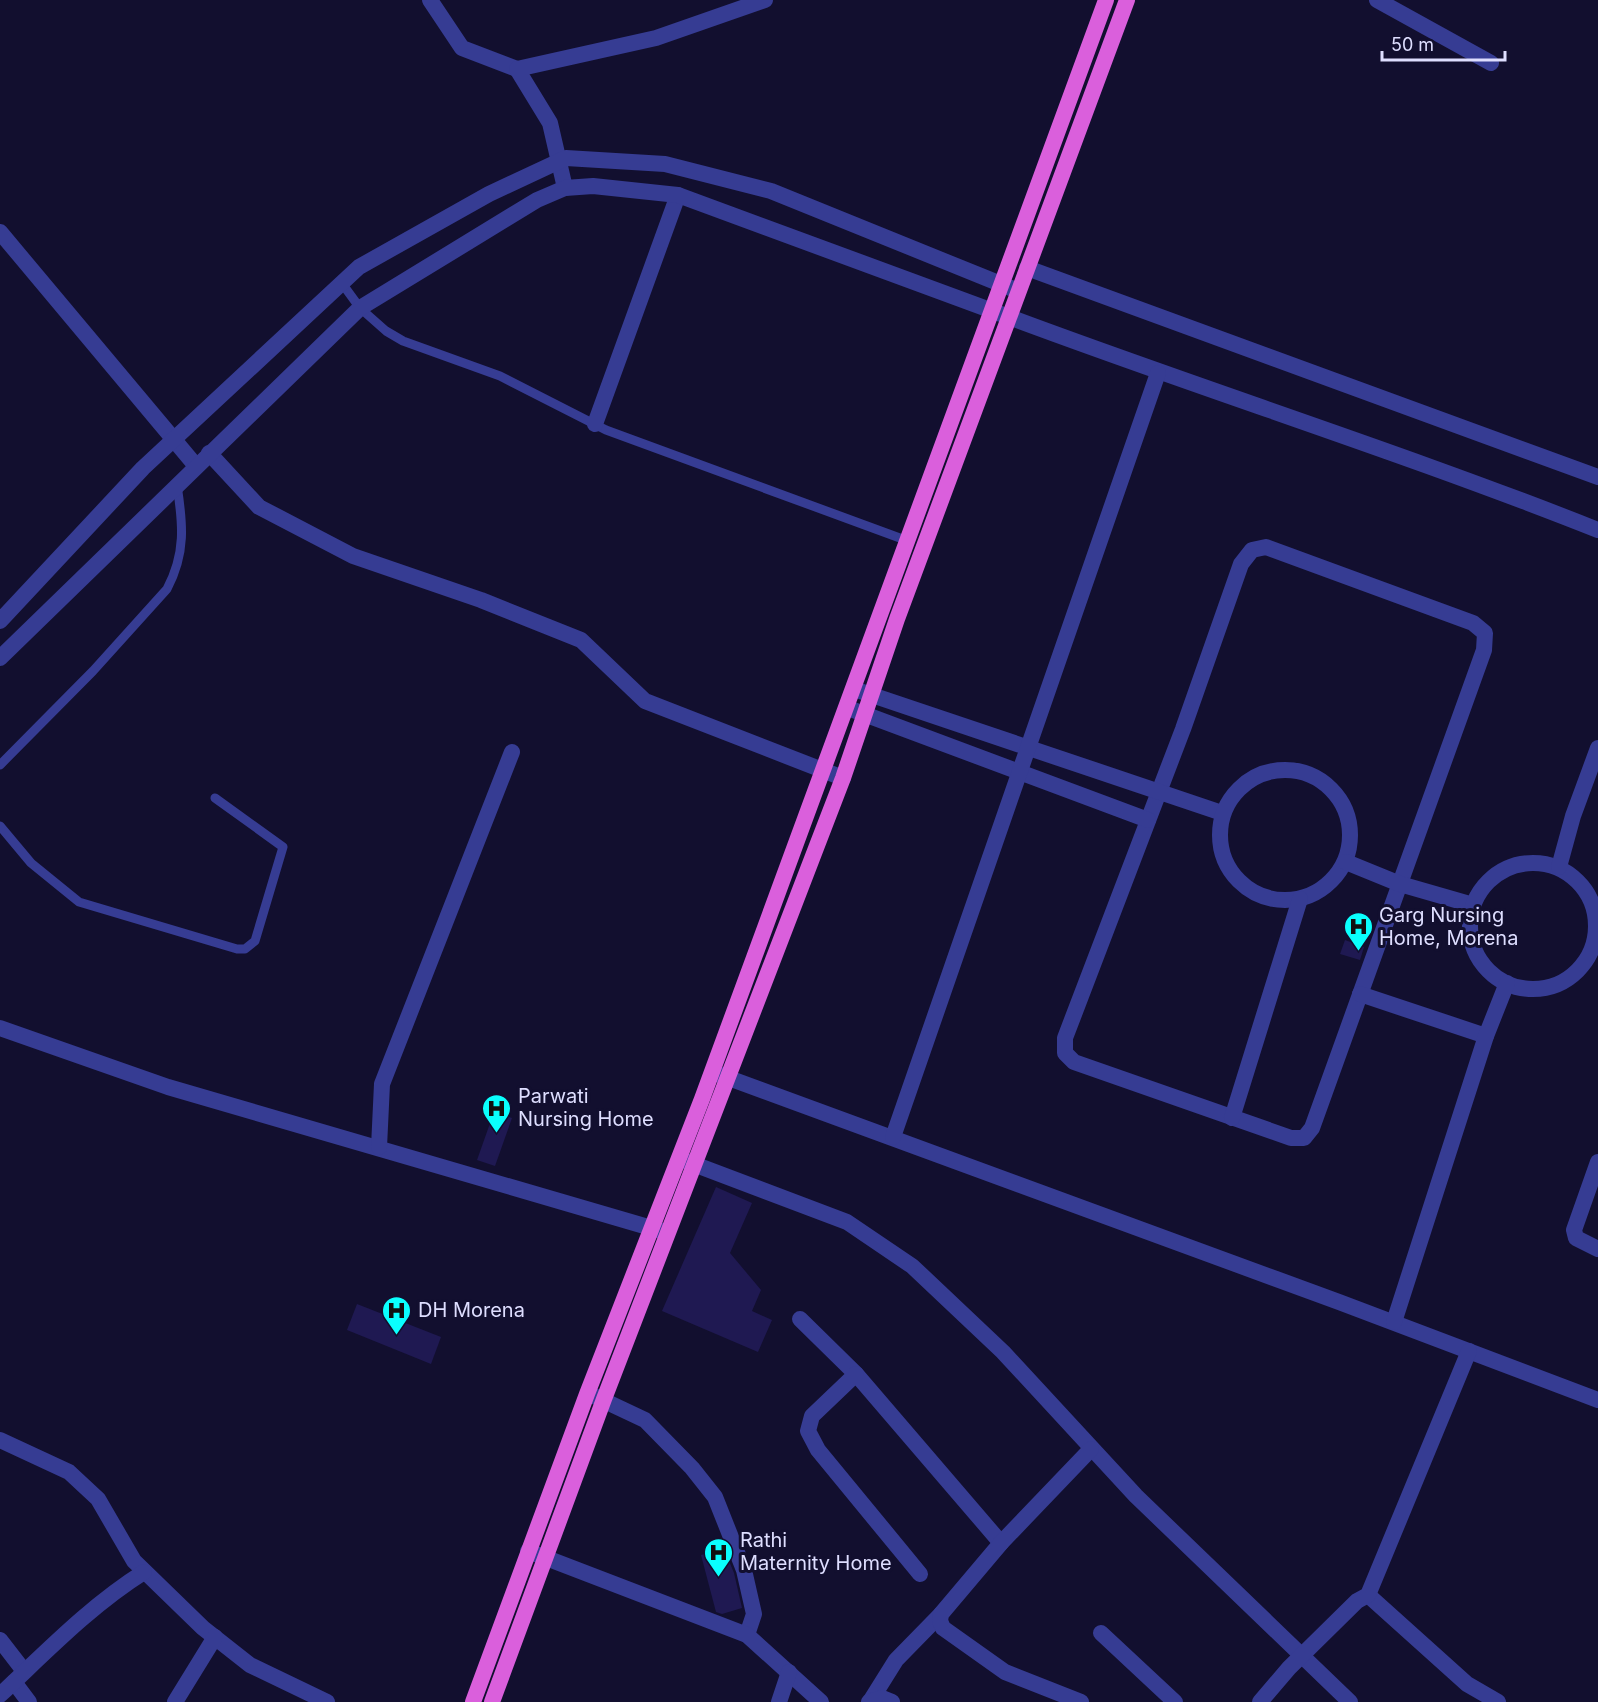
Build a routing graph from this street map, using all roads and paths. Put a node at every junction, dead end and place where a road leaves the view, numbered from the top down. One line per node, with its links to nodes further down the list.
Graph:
1 (429, 0): 7 (street)
2 (765, 0): 7 (street)
3 (1106, 0): 14 (highway)
4 (1126, 0): 12 (highway)
5 (1377, 0): 6 (street)
6 (1491, 63)
7 (517, 69): 8 (street)
8 (560, 161): 9 (street); 13 (street); 14 (street)
9 (565, 188): 10 (street); 16 (street)
10 (678, 195): 17 (street); 19 (street)
11 (0, 232): 20 (street)
12 (1027, 268): 15 (highway); 23 (street)
13 (341, 282): 16 (lane); 20 (street)
14 (1002, 284): 15 (street); 17 (highway)
15 (1018, 291): 17 (highway)
16 (360, 308): 19 (lane); 21 (street)
17 (1001, 314): 18 (street); 26 (highway); 29 (highway)
18 (1158, 373): 25 (street); 32 (street)
19 (595, 424): 26 (lane)
20 (174, 440): 22 (street); 27 (street)
21 (208, 453): 22 (street); 35 (street)
22 (196, 466): 24 (street)
23 (1598, 477)
24 (177, 485): 28 (street); 34 (lane)
25 (1598, 530)
26 (908, 541): 29 (highway)
27 (0, 621)
28 (0, 658)
29 (862, 692): 30 (highway); 32 (street)
30 (856, 711): 35 (highway); 36 (street); 37 (highway)
31 (1598, 748): 44 (street)
32 (1028, 749): 36 (street); 38 (street)
33 (513, 752): 58 (street)
34 (0, 765)
35 (825, 770): 37 (street); 55 (highway)
36 (1020, 771): 41 (street); 57 (street)
37 (843, 778): 55 (highway)
38 (1159, 791): 40 (street); 41 (street); 45 (street)
39 (214, 798): 42 (lane)
40 (1222, 813): 43 (street); 46 (street)
41 (1148, 820): 56 (street)
42 (0, 826)
43 (1346, 862): 45 (street); 46 (street)
44 (1559, 867): 48 (street); 50 (street)
45 (1400, 884): 47 (street); 52 (street)
46 (1300, 899): 56 (street)
47 (1450, 899): 48 (street); 49 (street)
48 (1473, 905): 49 (street)
49 (1470, 933): 51 (street)
50 (1595, 949): 51 (street)
51 (1508, 983): 54 (street)
52 (1360, 994): 54 (street); 56 (street)
53 (0, 1028): 58 (street)
54 (1486, 1036): 66 (street)
55 (720, 1075): 57 (street); 59 (highway); 61 (highway)
56 (1232, 1118)
57 (893, 1137): 66 (street)
58 (379, 1147): 62 (street)
59 (679, 1159): 61 (street); 62 (highway)
60 (1598, 1162): 64 (street)
61 (695, 1165): 63 (highway); 73 (street)
62 (652, 1228): 63 (street); 69 (highway)
63 (669, 1233): 70 (highway)
64 (1598, 1249)
65 (800, 1319): 68 (street)
66 (1394, 1322): 67 (street)
67 (1469, 1351): 71 (street); 79 (street)
68 (856, 1374): 74 (street); 78 (street)
69 (587, 1394): 70 (street); 75 (highway)
70 (604, 1399): 76 (highway); 82 (street)
71 (1598, 1400)
72 (0, 1440): 77 (street)
73 (1091, 1449): 74 (street); 85 (street)
74 (1000, 1543): 80 (street)
75 (528, 1551): 76 (street); 93 (highway)
76 (546, 1556): 82 (street); 94 (highway)
77 (144, 1572): 83 (street); 87 (street)
78 (920, 1574)
79 (1368, 1595): 85 (street); 102 (street)
80 (941, 1614): 89 (street); 98 (street)
81 (1101, 1634): 99 (street)
82 (747, 1635): 86 (street)
83 (215, 1637): 91 (street); 92 (street)
84 (0, 1640): 87 (street)
85 (1304, 1656): 100 (street); 101 (street)
86 (789, 1672): 95 (street); 96 (street)
87 (19, 1676): 88 (street); 90 (street)
88 (0, 1695)
89 (870, 1701): 97 (street)
90 (29, 1702)
91 (175, 1702)
92 (327, 1702)
93 (473, 1702)
94 (492, 1702)
95 (779, 1702)
96 (821, 1702)
97 (892, 1702)
98 (1081, 1702)
99 (1175, 1702)
100 (1260, 1702)
101 (1350, 1702)
102 (1498, 1702)

